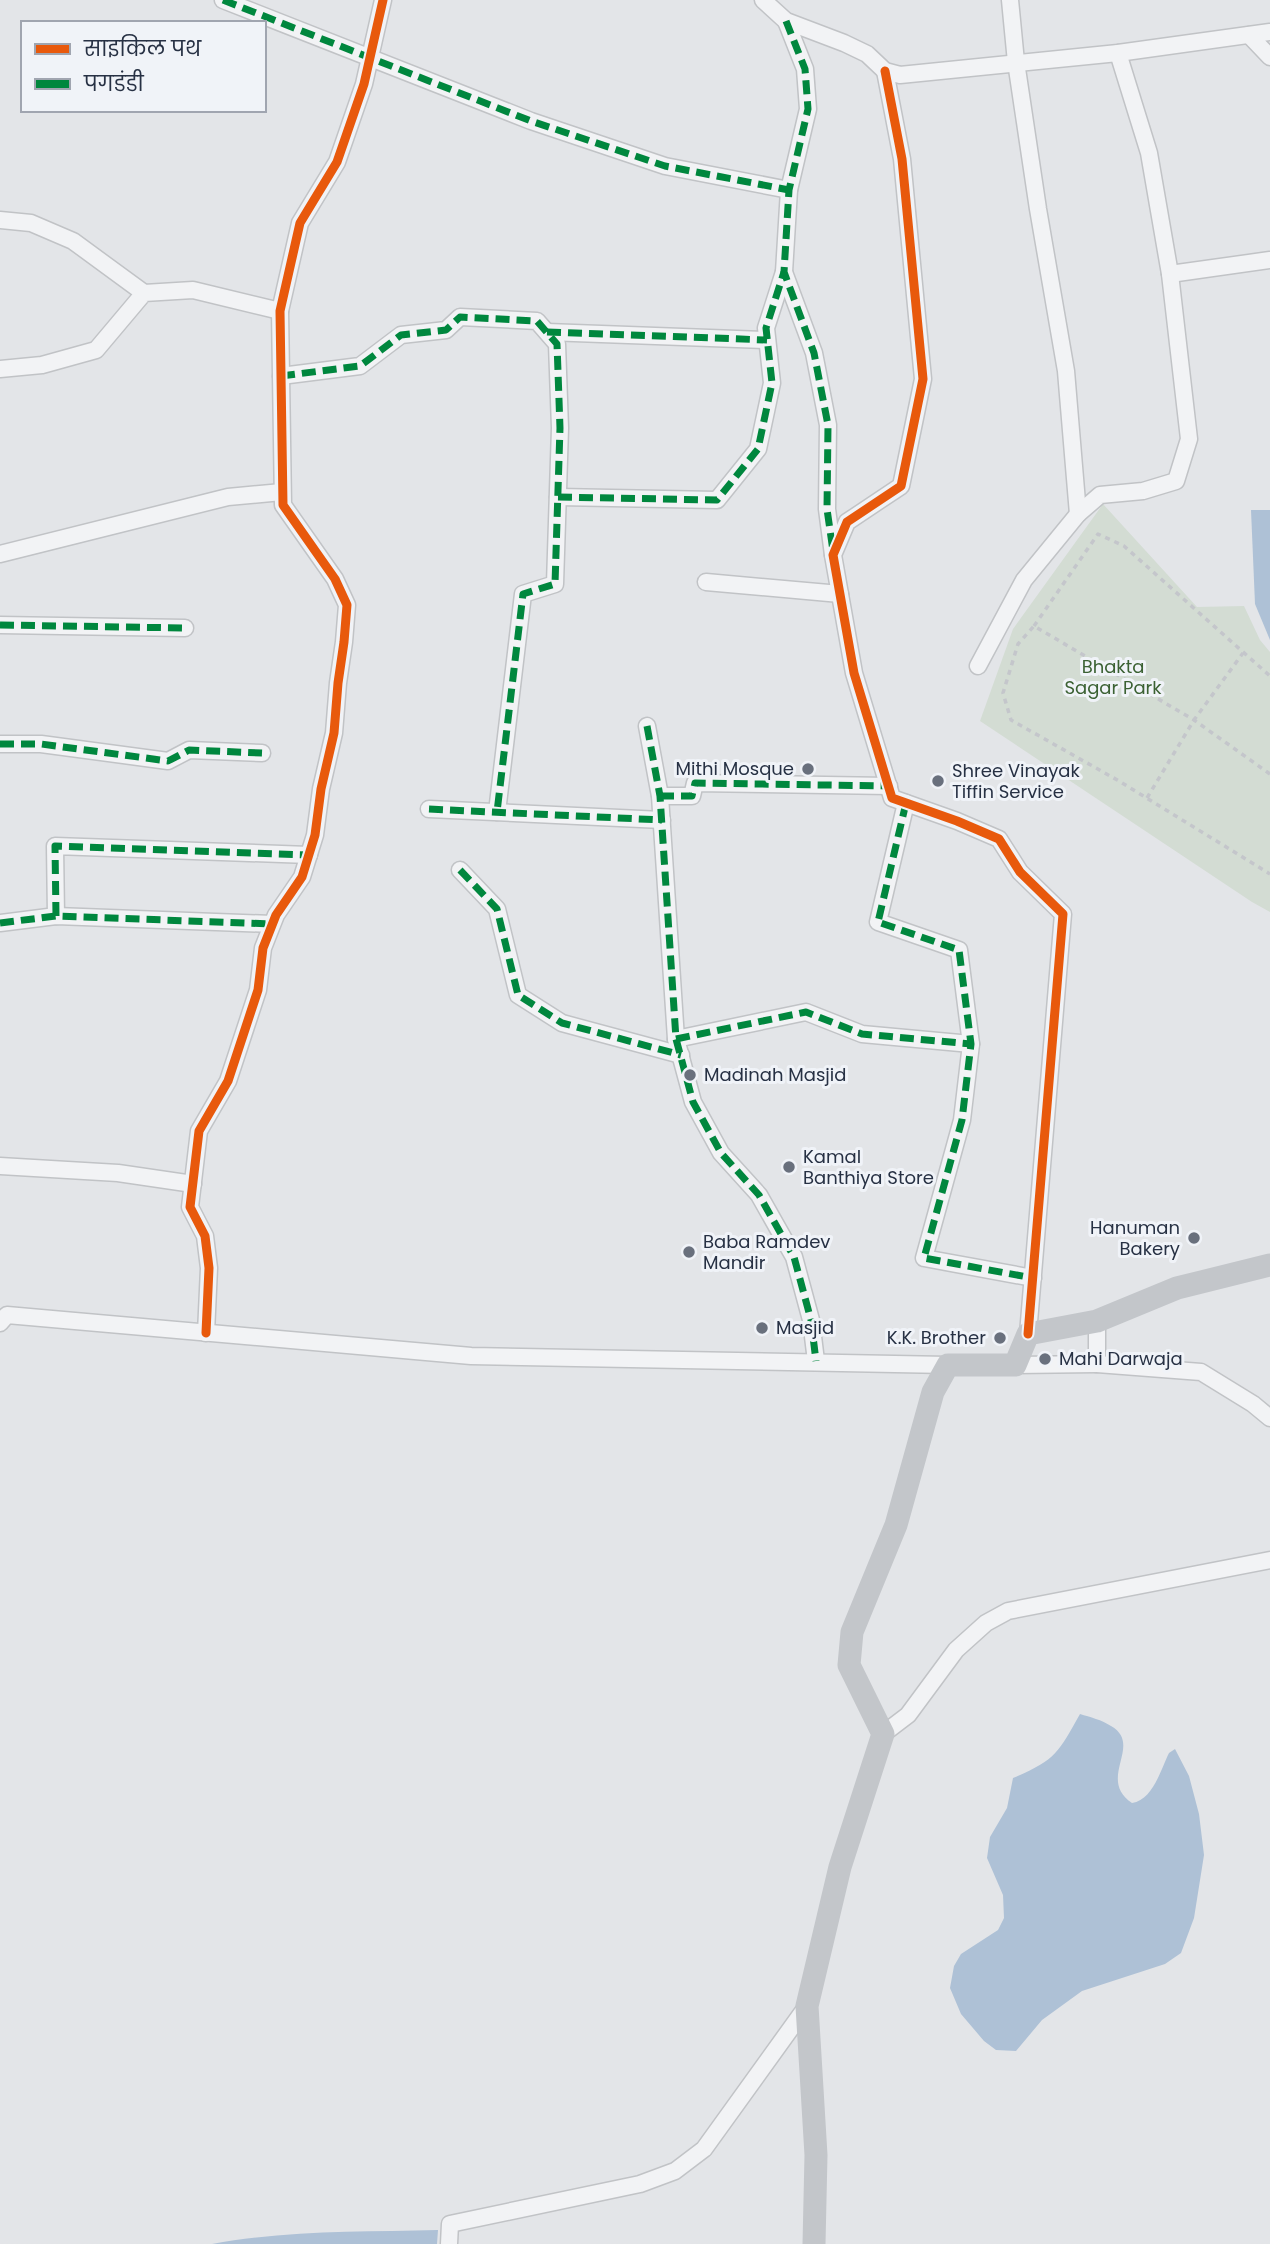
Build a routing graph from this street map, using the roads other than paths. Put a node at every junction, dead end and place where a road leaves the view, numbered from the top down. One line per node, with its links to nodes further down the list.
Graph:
1 (223, 0): 9 (street)
2 (383, 0): 9 (street)
3 (763, 0): 5 (street)
4 (1010, 0): 11 (street)
5 (786, 21): 12 (street); 13 (street)
6 (1270, 32): 7 (street)
7 (1249, 35): 8 (street); 10 (street)
8 (1118, 53): 11 (street); 17 (street)
9 (370, 57): 13 (street); 19 (street)
10 (1270, 57)
11 (1016, 62): 12 (street); 26 (street)
12 (885, 71): 28 (street)
13 (789, 190): 16 (street)
14 (0, 220): 18 (street)
15 (1270, 260): 17 (street)
16 (784, 272): 21 (street); 28 (street)
17 (1170, 274): 26 (street)
18 (144, 293): 19 (street); 22 (street)
19 (280, 311): 23 (street)
20 (547, 332): 21 (street); 23 (street); 25 (street)
21 (767, 340): 25 (street)
22 (0, 369)
23 (281, 376): 24 (street)
24 (282, 492): 27 (street); 43 (street)
25 (558, 497): 41 (street)
26 (1078, 514): 33 (street)
27 (0, 554)
28 (833, 555): 30 (street)
29 (706, 582): 30 (street)
30 (840, 594): 37 (street)
31 (0, 625): 32 (street)
32 (185, 628)
33 (978, 666)
34 (647, 726): 38 (street)
35 (0, 744): 36 (street)
36 (261, 752)
37 (888, 786): 38 (street); 39 (street)
38 (660, 796): 42 (street)
39 (906, 803): 48 (street); 53 (street)
40 (429, 809): 41 (street)
41 (497, 812): 42 (street)
42 (662, 820): 49 (street)
43 (309, 855): 45 (street); 47 (street)
44 (460, 870): 49 (street)
45 (56, 916): 46 (street); 47 (street)
46 (0, 923)
47 (272, 924): 51 (street)
48 (971, 1044): 49 (street); 53 (street)
49 (678, 1047): 58 (street)
50 (0, 1166): 51 (street)
51 (193, 1184): 56 (street)
52 (1270, 1265): 54 (street)
53 (1033, 1278): 57 (street)
54 (1097, 1321): 57 (street); 59 (street)
55 (0, 1323): 56 (street)
56 (206, 1333): 58 (street)
57 (1028, 1334): 61 (street)
58 (816, 1361): 60 (street)
59 (1097, 1364): 61 (street); 62 (street)
60 (948, 1365): 61 (street); 64 (street)
61 (1015, 1365)
62 (1270, 1418)
63 (1270, 1560): 64 (street)
64 (883, 1734): 65 (street)
65 (807, 2006): 66 (street); 67 (street)
66 (449, 2244)
67 (814, 2244)

